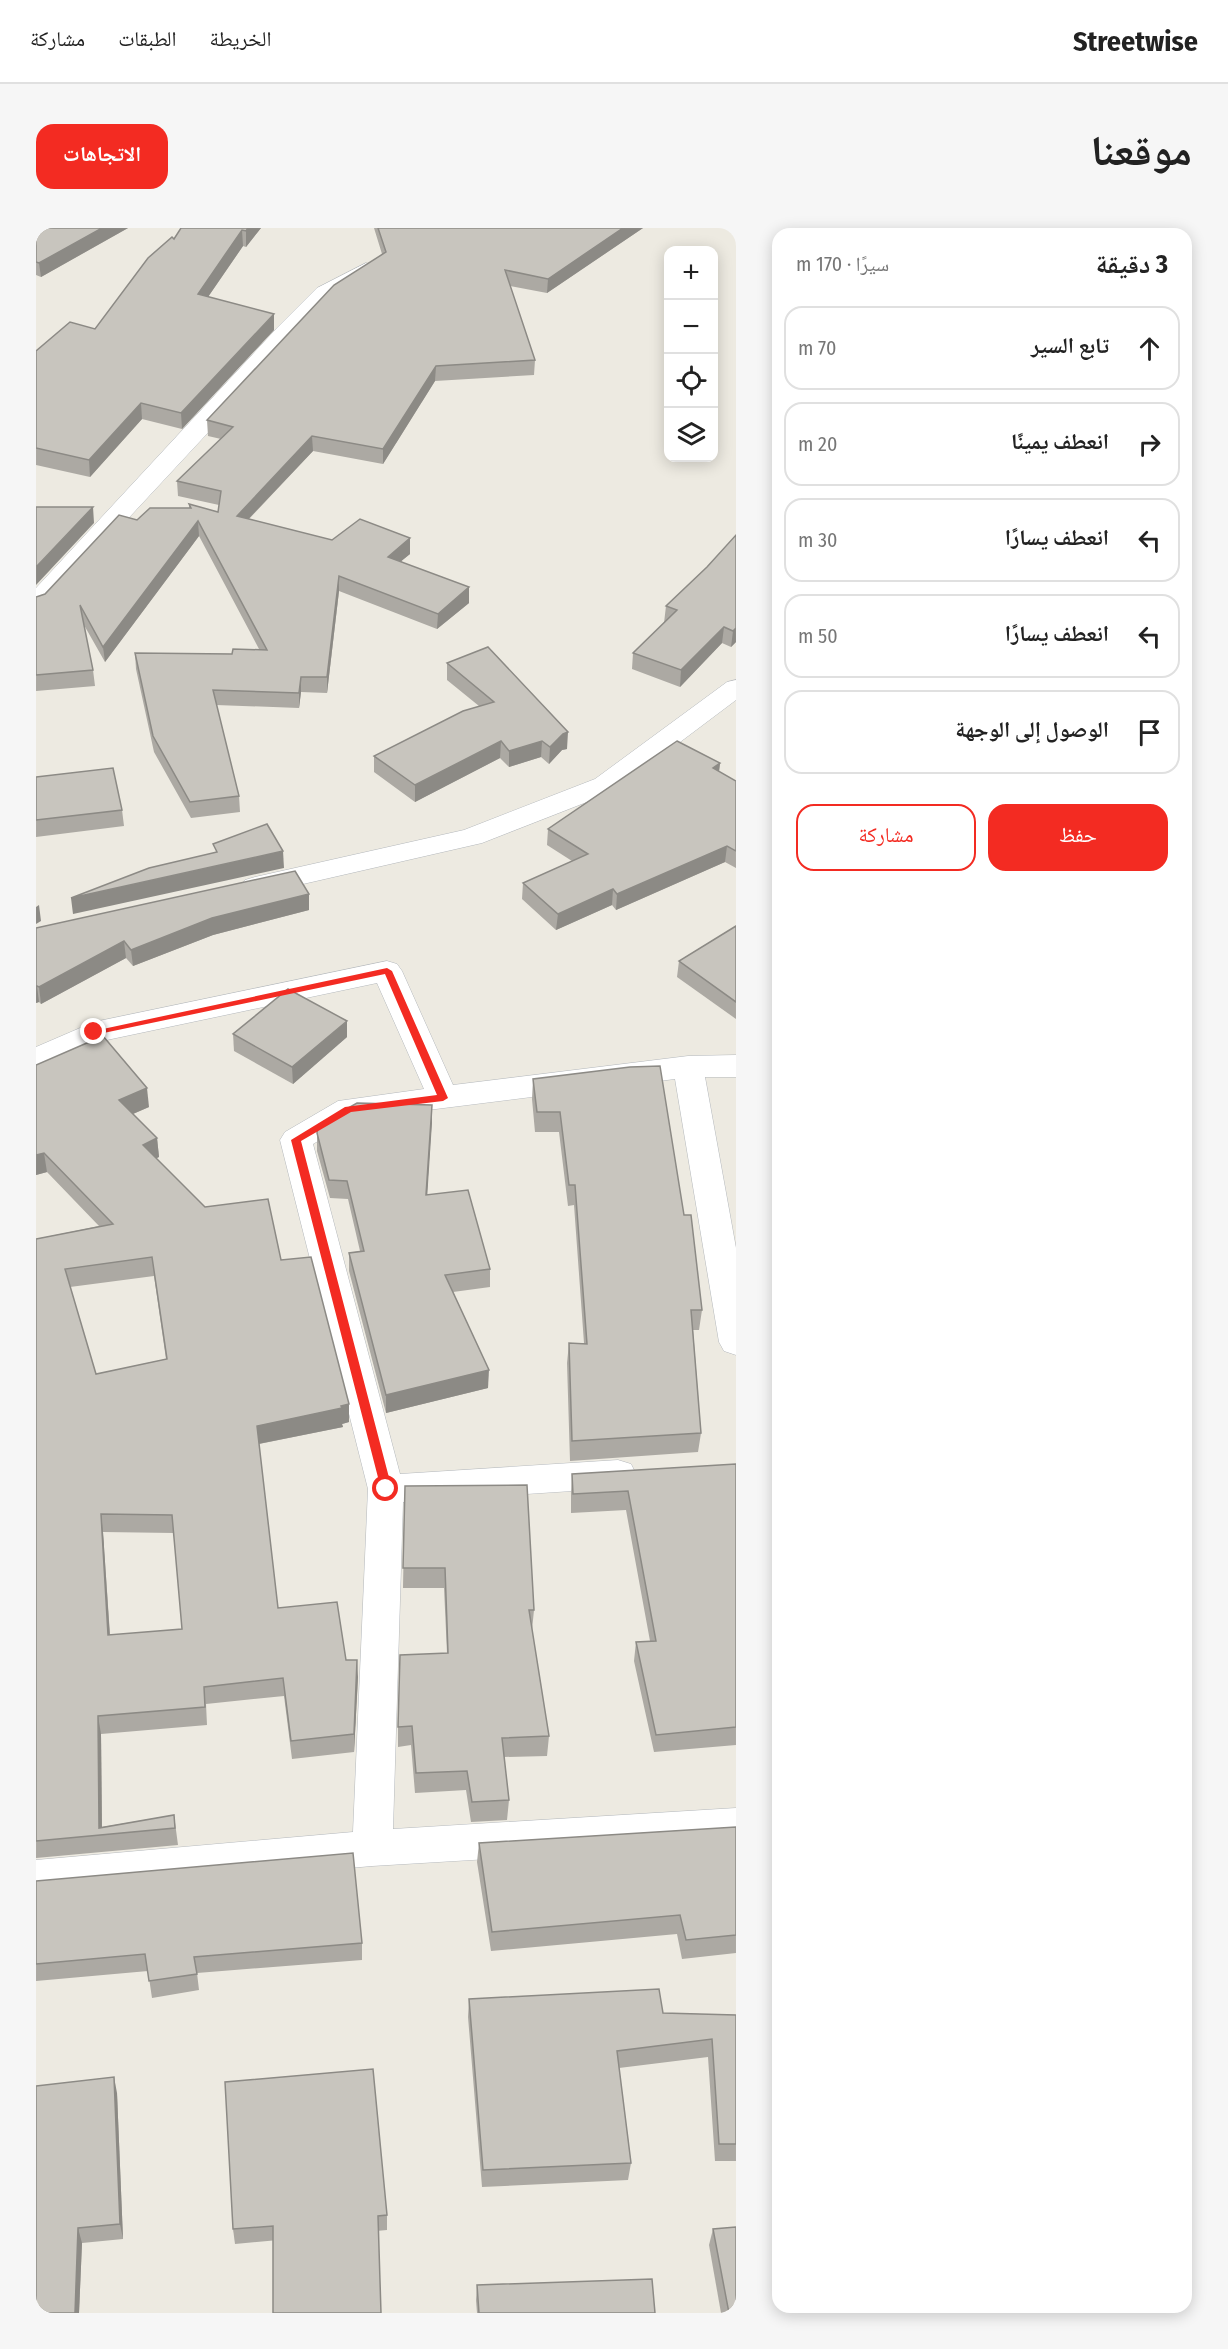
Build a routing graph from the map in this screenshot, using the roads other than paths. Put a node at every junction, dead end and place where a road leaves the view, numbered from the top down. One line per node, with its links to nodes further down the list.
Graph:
1 (373, 265): 2 (street)
2 (36, 603)
3 (736, 688): 4 (street)
4 (225, 893)
5 (36, 1059): 8 (street)
6 (736, 1066): 7 (street)
7 (688, 1067): 8 (street); 9 (street)
8 (443, 1098): 11 (street)
9 (736, 1342)
10 (654, 1471): 11 (street)
11 (386, 1489): 13 (street)
12 (736, 1826): 13 (street)
13 (372, 1848): 14 (street)
14 (36, 1878)

